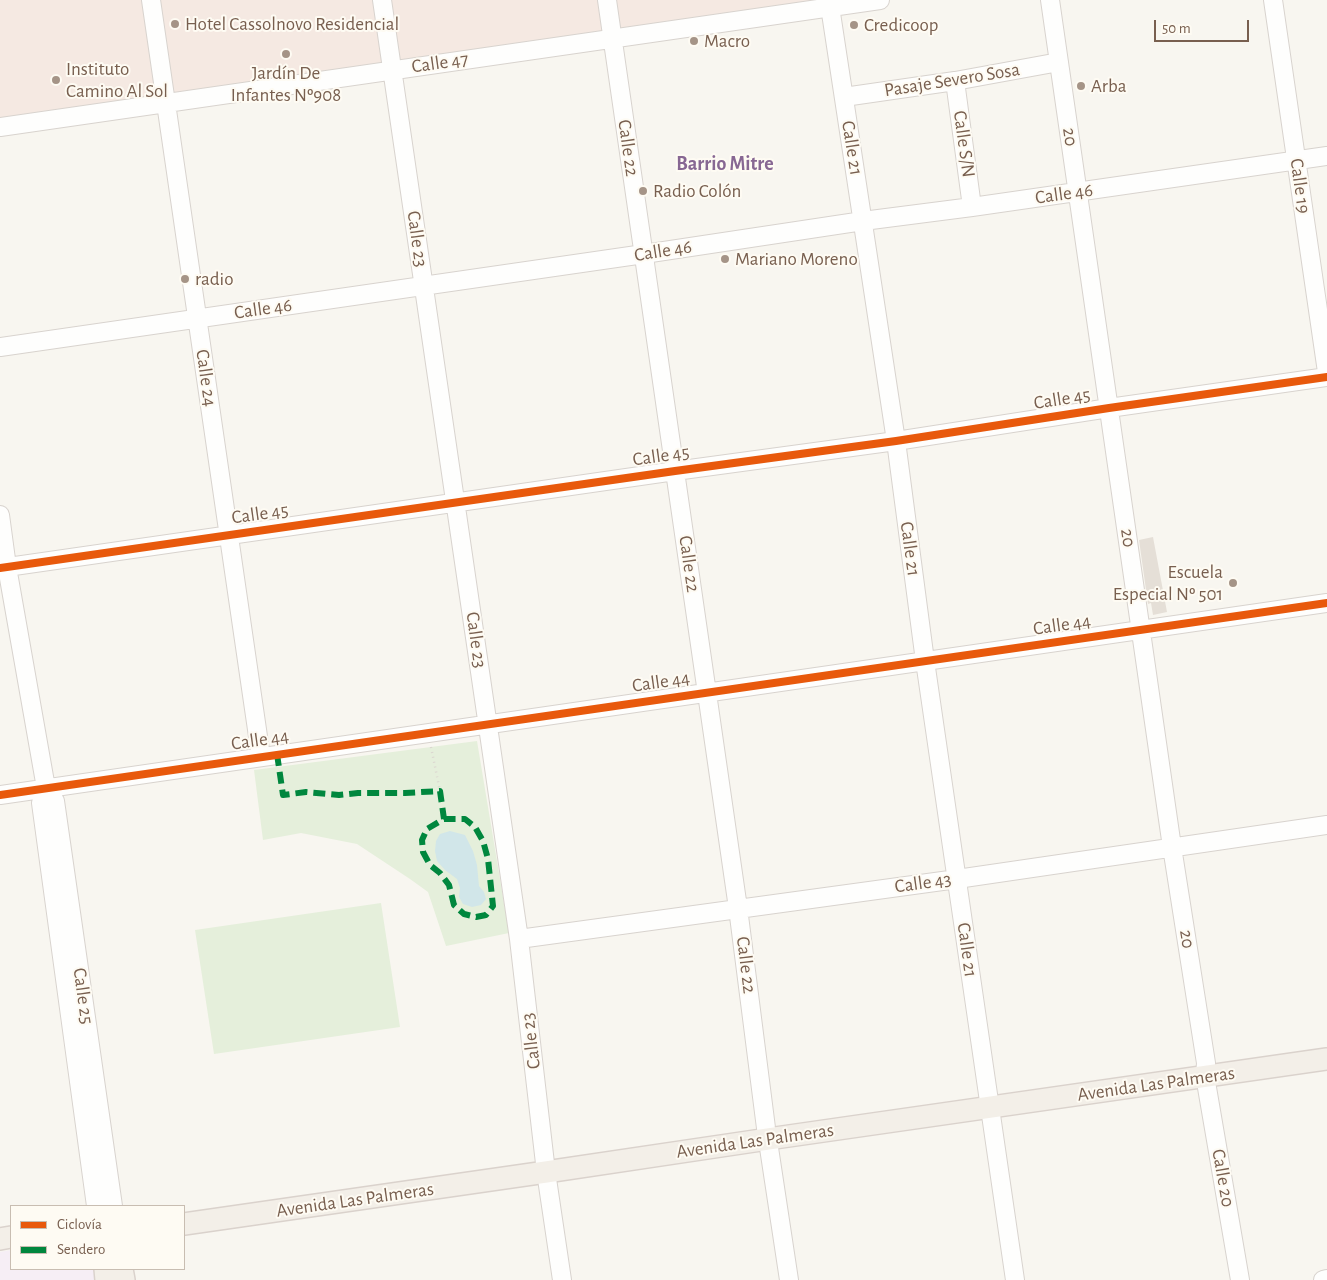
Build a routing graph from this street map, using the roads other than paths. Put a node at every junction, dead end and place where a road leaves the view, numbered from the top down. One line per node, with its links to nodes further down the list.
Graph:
1 (150, 0): 13 (street, Calle 24)
2 (382, 0): 10 (street, Calle 23)
3 (607, 0): 8 (street, Calle 22)
4 (880, 0): 7 (street, Calle 47)
5 (1050, 0): 9 (street, 20)
6 (1273, 0): 16 (street, Calle 19)
7 (829, 4): 8 (street, Calle 47); 12 (street, Calle 21)
8 (613, 38): 10 (street, Calle 47); 20 (street, Calle 22)
9 (1059, 62): 11 (street, Pasaje Severo Sosa); 17 (street, 20)
10 (393, 70): 13 (street, Calle 47); 21 (street, Calle 23)
11 (955, 81): 12 (street, Pasaje Severo Sosa); 18 (street, Calle S/N)
12 (844, 97): 19 (street, Calle 21)
13 (166, 103): 14 (street, Calle 47); 22 (street, Calle 24)
14 (0, 127)
15 (1327, 156): 16 (street, Calle 46)
16 (1296, 160): 17 (street, Calle 46); 24 (street, Calle 19)
17 (1078, 192): 18 (street, Calle 46); 26 (street, 20)
18 (972, 207): 19 (street, Calle 46)
19 (863, 221): 20 (street, Calle 46); 27 (street, Calle 21)
20 (644, 254): 21 (street, Calle 46); 28 (street, Calle 22)
21 (424, 286): 22 (street, Calle 46); 29 (street, Calle 23)
22 (197, 319): 23 (street, Calle 46); 31 (street, Calle 24)
23 (0, 347)
24 (1327, 372)
25 (1327, 376): 26 (street, Calle 45)
26 (1109, 408): 27 (street, Calle 45); 34 (street, 20)
27 (896, 441): 28 (street, Calle 45); 35 (street, Calle 21)
28 (675, 471): 29 (street, Calle 45); 36 (street, Calle 22)
29 (456, 502): 31 (street, Calle 45); 37 (street, Calle 23)
30 (0, 515): 32 (street, Calle 25)
31 (228, 535): 32 (street, Calle 45); 38 (street, Calle 24)
32 (4, 568): 39 (street, Calle 25)
33 (1327, 603): 34 (street, Calle 44)
34 (1141, 629): 35 (street, Calle 44); 42 (street, 20)
35 (925, 661): 36 (street, Calle 44); 43 (street, Calle 21)
36 (707, 692): 37 (street, Calle 44); 44 (street, Calle 22)
37 (488, 724): 38 (street, Calle 44); 45 (street, Calle 23)
38 (261, 757): 39 (street, Calle 44)
39 (46, 788): 40 (street, Calle 44); 52 (street, Calle 25); 53 (street, Calle 25)
40 (0, 795)
41 (1327, 825): 42 (street, Calle 43)
42 (1172, 847): 43 (street, Calle 43); 48 (street, 20)
43 (957, 879): 44 (street, Calle 43); 49 (street, Calle 21)
44 (738, 908): 45 (street, Calle 43); 50 (street, Calle 22)
45 (520, 939): 51 (street, Calle 23)
46 (1327, 1047): 48 (main road, Avenida Las Palmeras)
47 (1327, 1059): 48 (main road, Avenida Las Palmeras)
48 (1206, 1070): 49 (main road, Avenida Las Palmeras); 60 (street, Calle 20)
49 (989, 1103): 50 (main road, Avenida Las Palmeras); 59 (street, Calle 21)
50 (767, 1133): 51 (main road, Avenida Las Palmeras); 58 (street, Calle 22)
51 (546, 1166): 54 (main road, Avenida Las Palmeras); 55 (main road, Avenida Las Palmeras); 57 (street, Calle 23)
52 (96, 1205)
53 (113, 1205)
54 (185, 1211)
55 (185, 1224)
56 (1327, 1279): 61 (street)
57 (562, 1280)
58 (789, 1280)
59 (1015, 1280)
60 (1240, 1280)
61 (1323, 1280)

